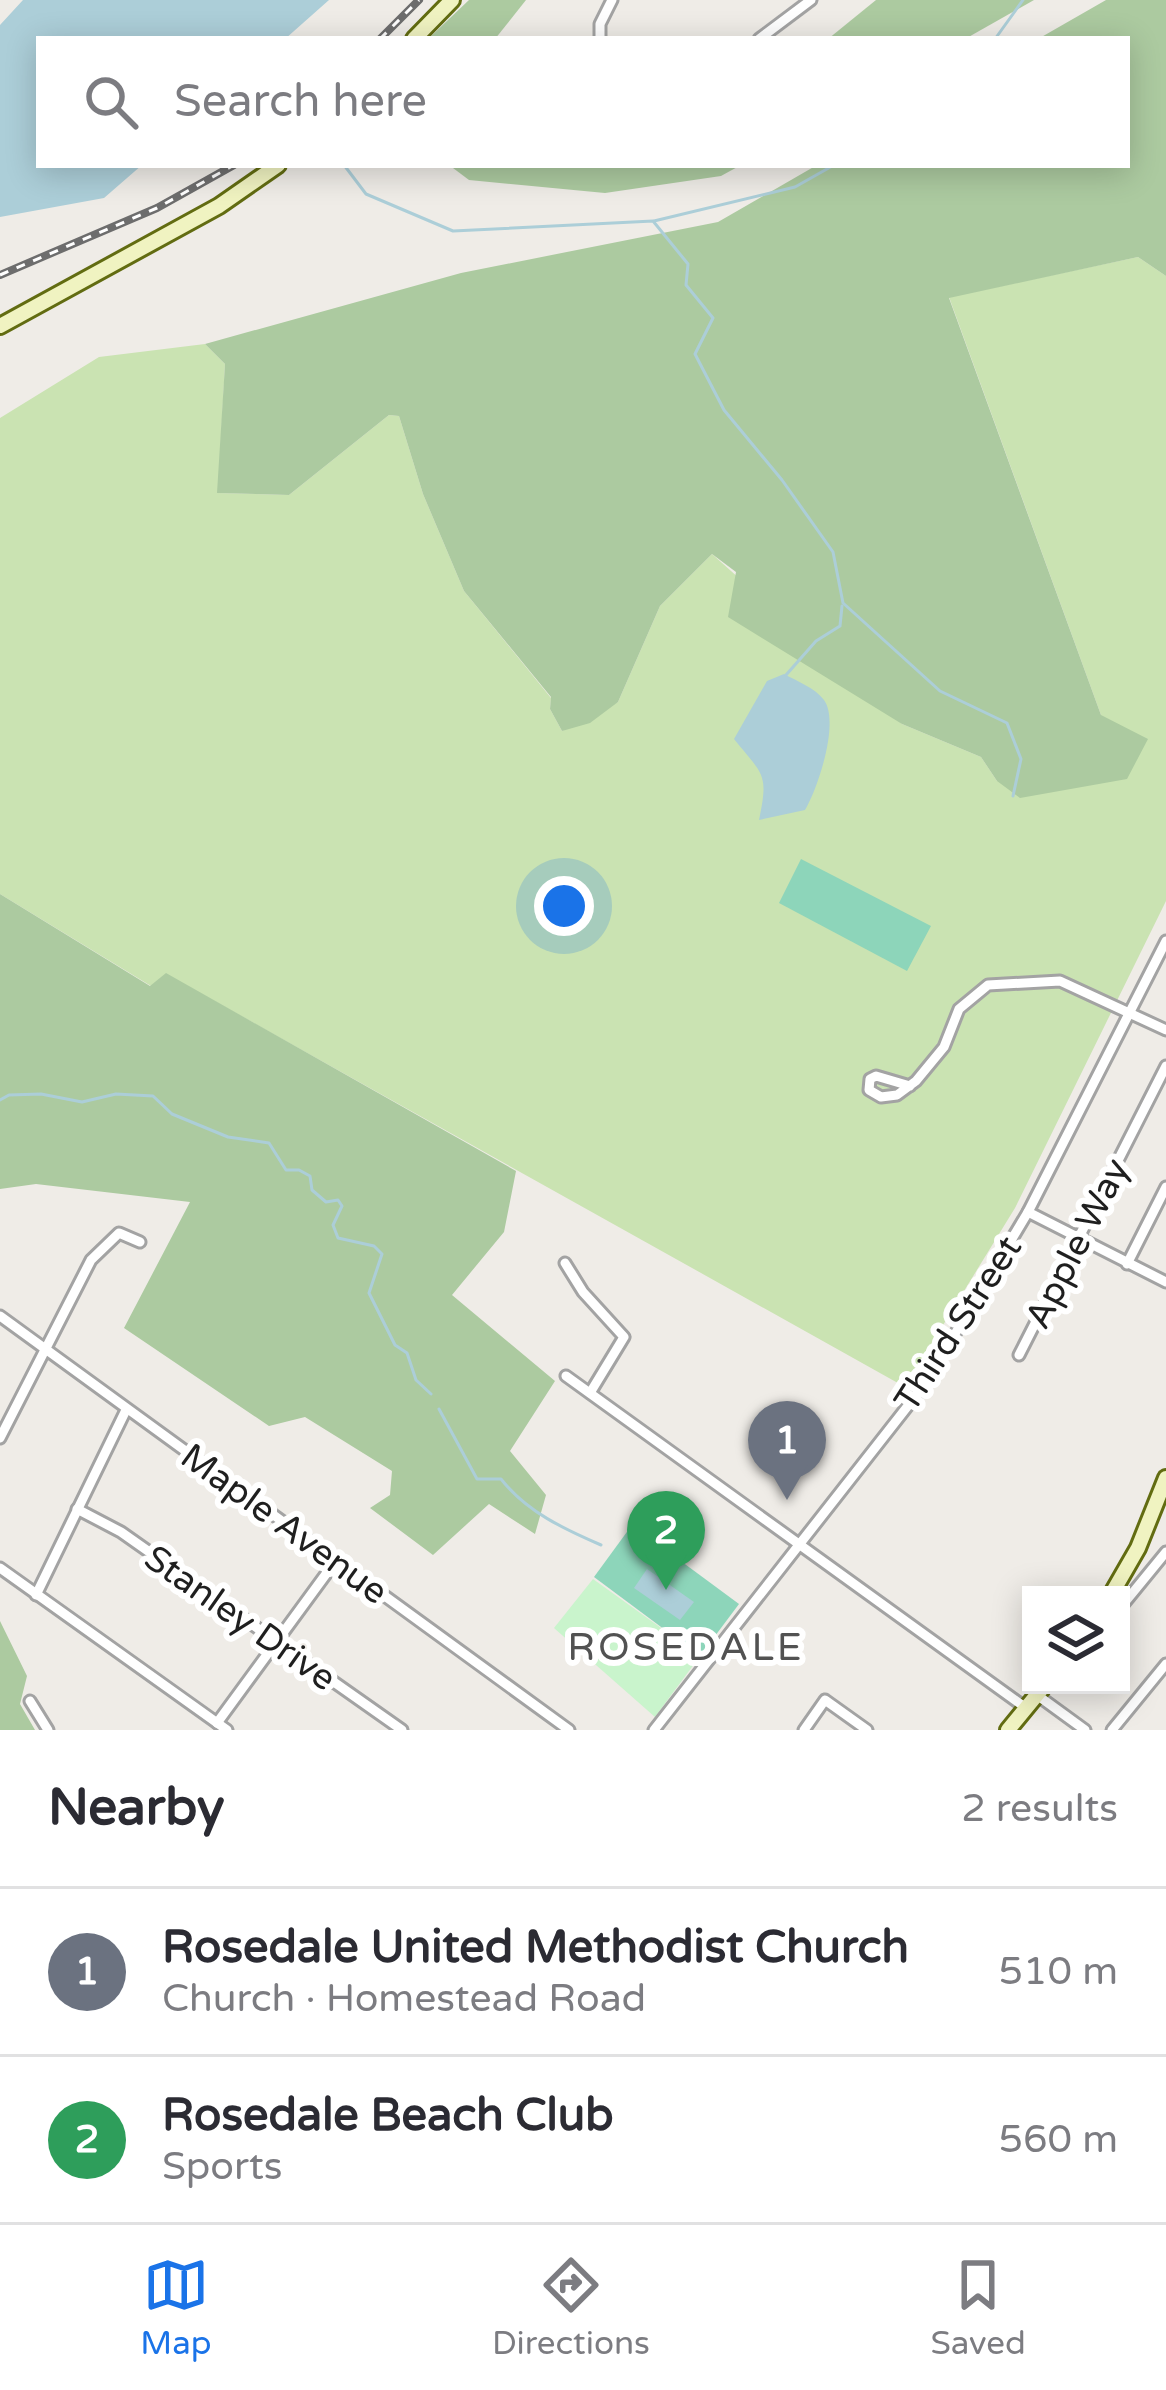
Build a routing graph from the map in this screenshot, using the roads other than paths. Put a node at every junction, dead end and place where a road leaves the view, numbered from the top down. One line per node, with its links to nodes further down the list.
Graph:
1 (452, 0): 4 (main road)
2 (612, 0): 5 (street)
3 (812, 0): 6 (street)
4 (417, 36)
5 (599, 36)
6 (763, 36)
7 (274, 168): 8 (main road)
8 (0, 326)
9 (1166, 940): 10 (street, Third Street)
10 (1130, 1012): 11 (street); 13 (street); 15 (street, Third Street)
11 (1166, 1030)
12 (1166, 1066): 16 (street, Apple Way)
13 (910, 1086)
14 (1166, 1187): 19 (street)
15 (1028, 1212): 16 (street); 30 (street, Third Street)
16 (1077, 1239): 19 (street); 23 (street, Apple Way)
17 (140, 1242): 22 (street)
18 (565, 1263): 25 (street)
19 (1126, 1264): 20 (street)
20 (1166, 1282)
21 (0, 1316): 22 (street, Maple Avenue)
22 (44, 1352): 26 (street, Maple Avenue); 27 (street)
23 (1019, 1355)
24 (566, 1376): 25 (street)
25 (590, 1393): 30 (street)
26 (126, 1410): 29 (street); 32 (street, Maple Avenue)
27 (0, 1438)
28 (1166, 1478): 34 (main road)
29 (77, 1509): 35 (street); 37 (street, Stanley Drive)
30 (799, 1543): 42 (street); 47 (street, Third Street)
31 (1166, 1552): 36 (street)
32 (337, 1558): 37 (street); 46 (street, Maple Avenue)
33 (0, 1568): 35 (street)
34 (1117, 1586)
35 (36, 1595): 43 (street)
36 (1130, 1596)
37 (276, 1641): 43 (street); 45 (street, Stanley Drive)
38 (1166, 1664): 52 (street)
39 (1038, 1694): 42 (main road)
40 (1045, 1694): 51 (street)
41 (30, 1700): 44 (street)
42 (1026, 1708): 50 (main road)
43 (222, 1726)
44 (49, 1730)
45 (402, 1730)
46 (569, 1730)
47 (654, 1730)
48 (804, 1730): 49 (street)
49 (867, 1730)
50 (1008, 1730)
51 (1085, 1730)
52 (1112, 1730)

